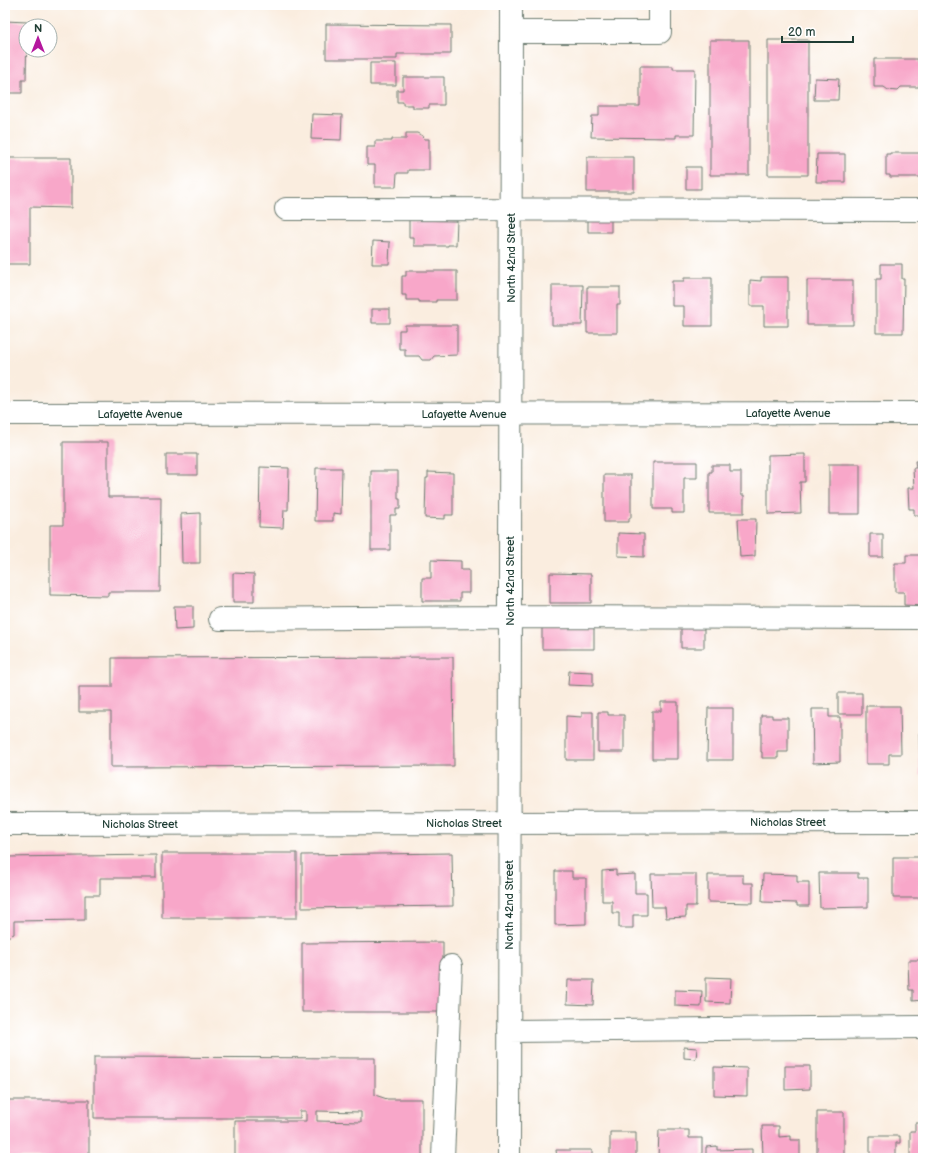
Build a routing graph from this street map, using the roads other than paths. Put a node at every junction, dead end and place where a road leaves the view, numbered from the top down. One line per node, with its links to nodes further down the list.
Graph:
1 (511, 5): 3 (street, North 42nd Street)
2 (660, 5): 3 (street)
3 (511, 32): 5 (street, North 42nd Street)
4 (286, 209): 5 (street)
5 (511, 209): 6 (street); 9 (street, North 42nd Street)
6 (923, 210)
7 (923, 413): 9 (street, Lafayette Avenue)
8 (5, 414): 9 (street, Lafayette Avenue)
9 (510, 414): 10 (street, North 42nd Street)
10 (510, 617): 11 (street); 12 (street); 14 (street, North 42nd Street)
11 (923, 618)
12 (220, 619)
13 (923, 822): 14 (street, Nicholas Street)
14 (509, 823): 15 (street, Nicholas Street); 18 (street, North 42nd Street)
15 (5, 824)
16 (451, 966): 19 (street)
17 (923, 1027): 18 (street)
18 (509, 1031): 20 (street, North 42nd Street)
19 (443, 1158)
20 (509, 1158)

